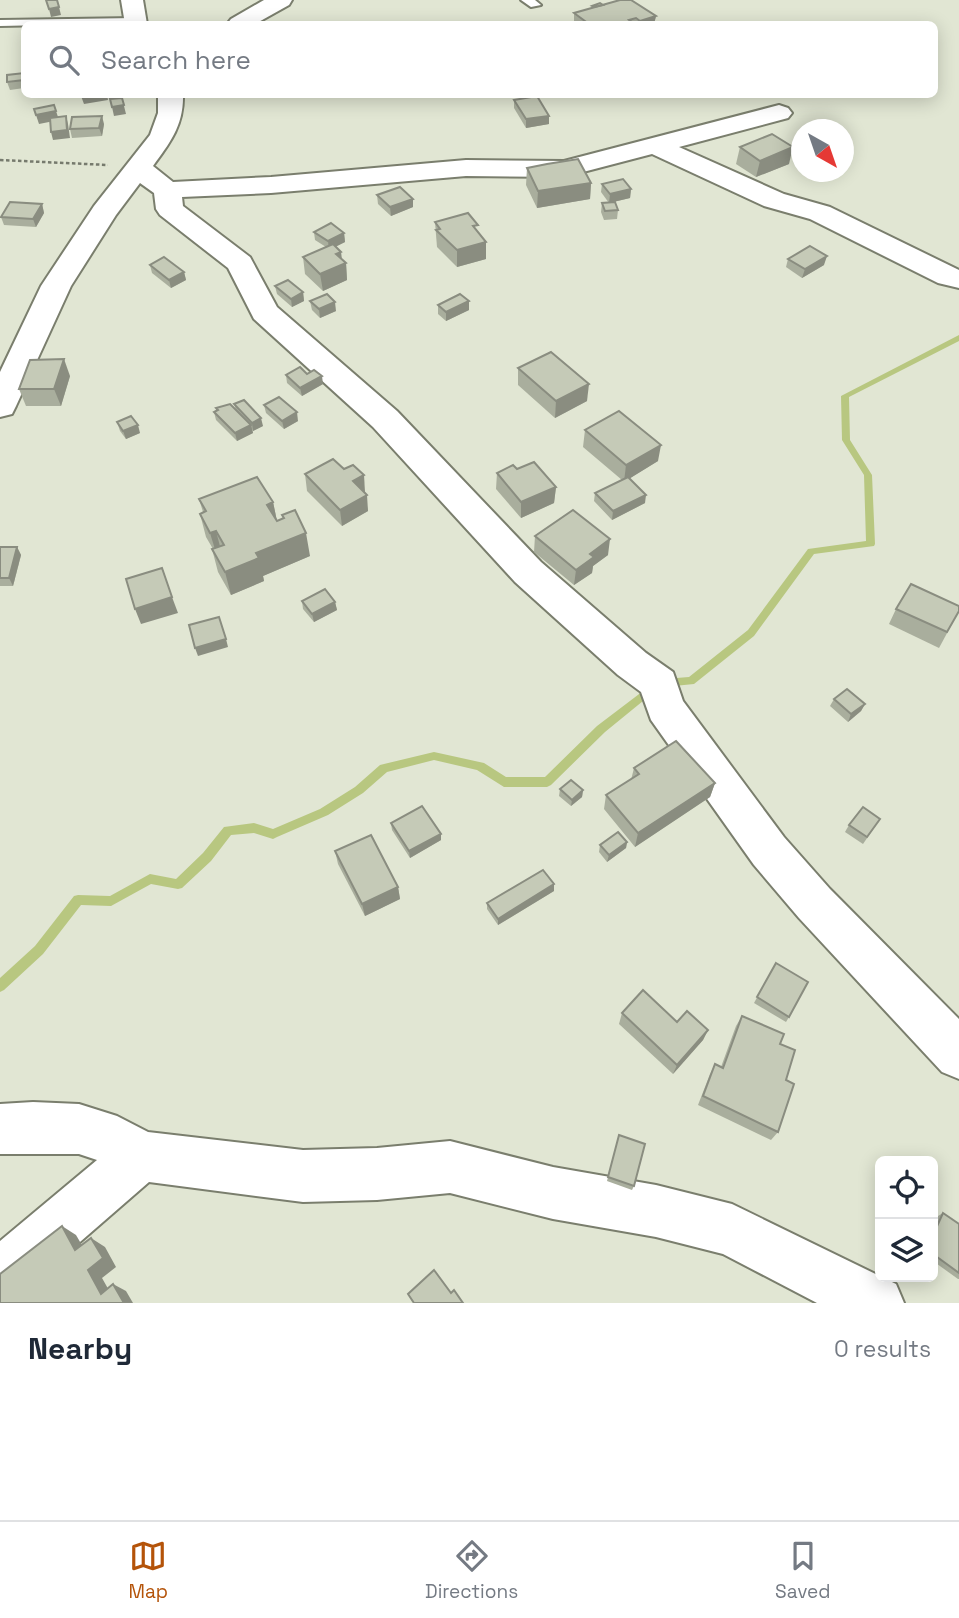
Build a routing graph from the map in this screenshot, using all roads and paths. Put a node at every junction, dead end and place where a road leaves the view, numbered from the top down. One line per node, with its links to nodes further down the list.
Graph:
1 (281, 0): 4 (street)
2 (135, 15): 3 (lane)
3 (34, 21)
4 (244, 21)
5 (21, 22): 6 (lane)
6 (0, 23)
7 (170, 98): 11 (street)
8 (779, 113): 9 (street)
9 (657, 146): 12 (street); 13 (street)
10 (0, 160): 11 (path)
11 (137, 167): 12 (street); 14 (street)
12 (167, 190): 15 (street)
13 (959, 279)
14 (0, 406)
15 (959, 1055)
16 (0, 1129): 17 (street)
17 (141, 1156): 18 (street); 19 (street)
18 (0, 1276)
19 (877, 1303)

